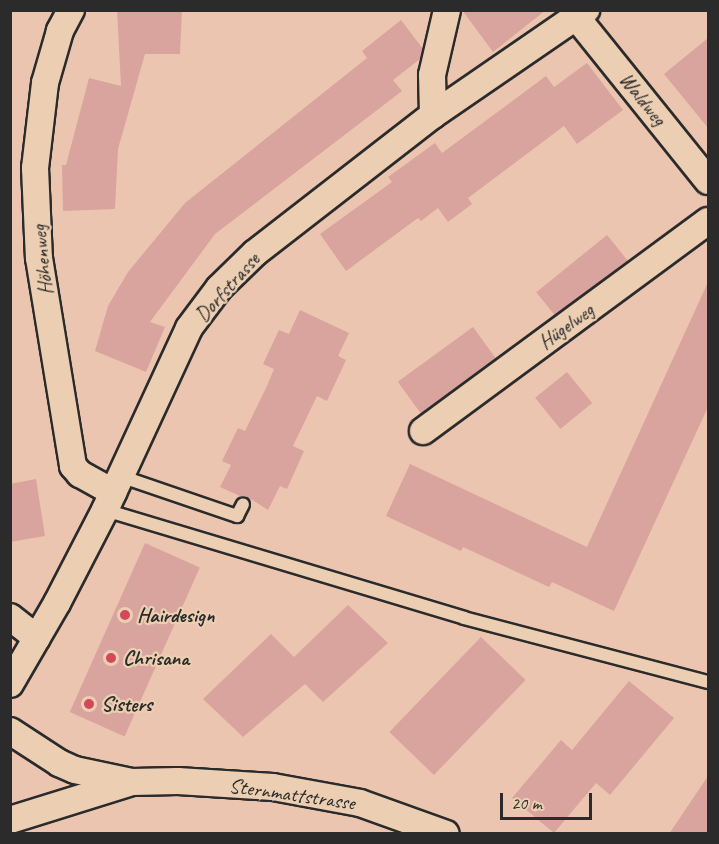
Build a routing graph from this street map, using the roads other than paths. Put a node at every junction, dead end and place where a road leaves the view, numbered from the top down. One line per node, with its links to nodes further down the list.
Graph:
1 (71, 10): 8 (street, Höhenweg)
2 (447, 10): 4 (street)
3 (582, 14): 4 (street, Dorfstrasse); 5 (street, Waldweg)
4 (433, 115): 8 (street, Dorfstrasse)
5 (708, 181)
6 (708, 221): 7 (street, Hügelweg)
7 (423, 431)
8 (113, 493): 9 (lane); 11 (street, Dorfstrasse); 12 (lane)
9 (243, 504)
10 (10, 617): 11 (street)
11 (37, 638): 13 (street, Dorfstrasse)
12 (708, 682)
13 (10, 684)
14 (10, 731): 15 (street, Sternmattstrasse)
15 (132, 782): 16 (street, Sternmattstrasse); 17 (street, Sternmattstrasse)
16 (10, 820)
17 (443, 833)

